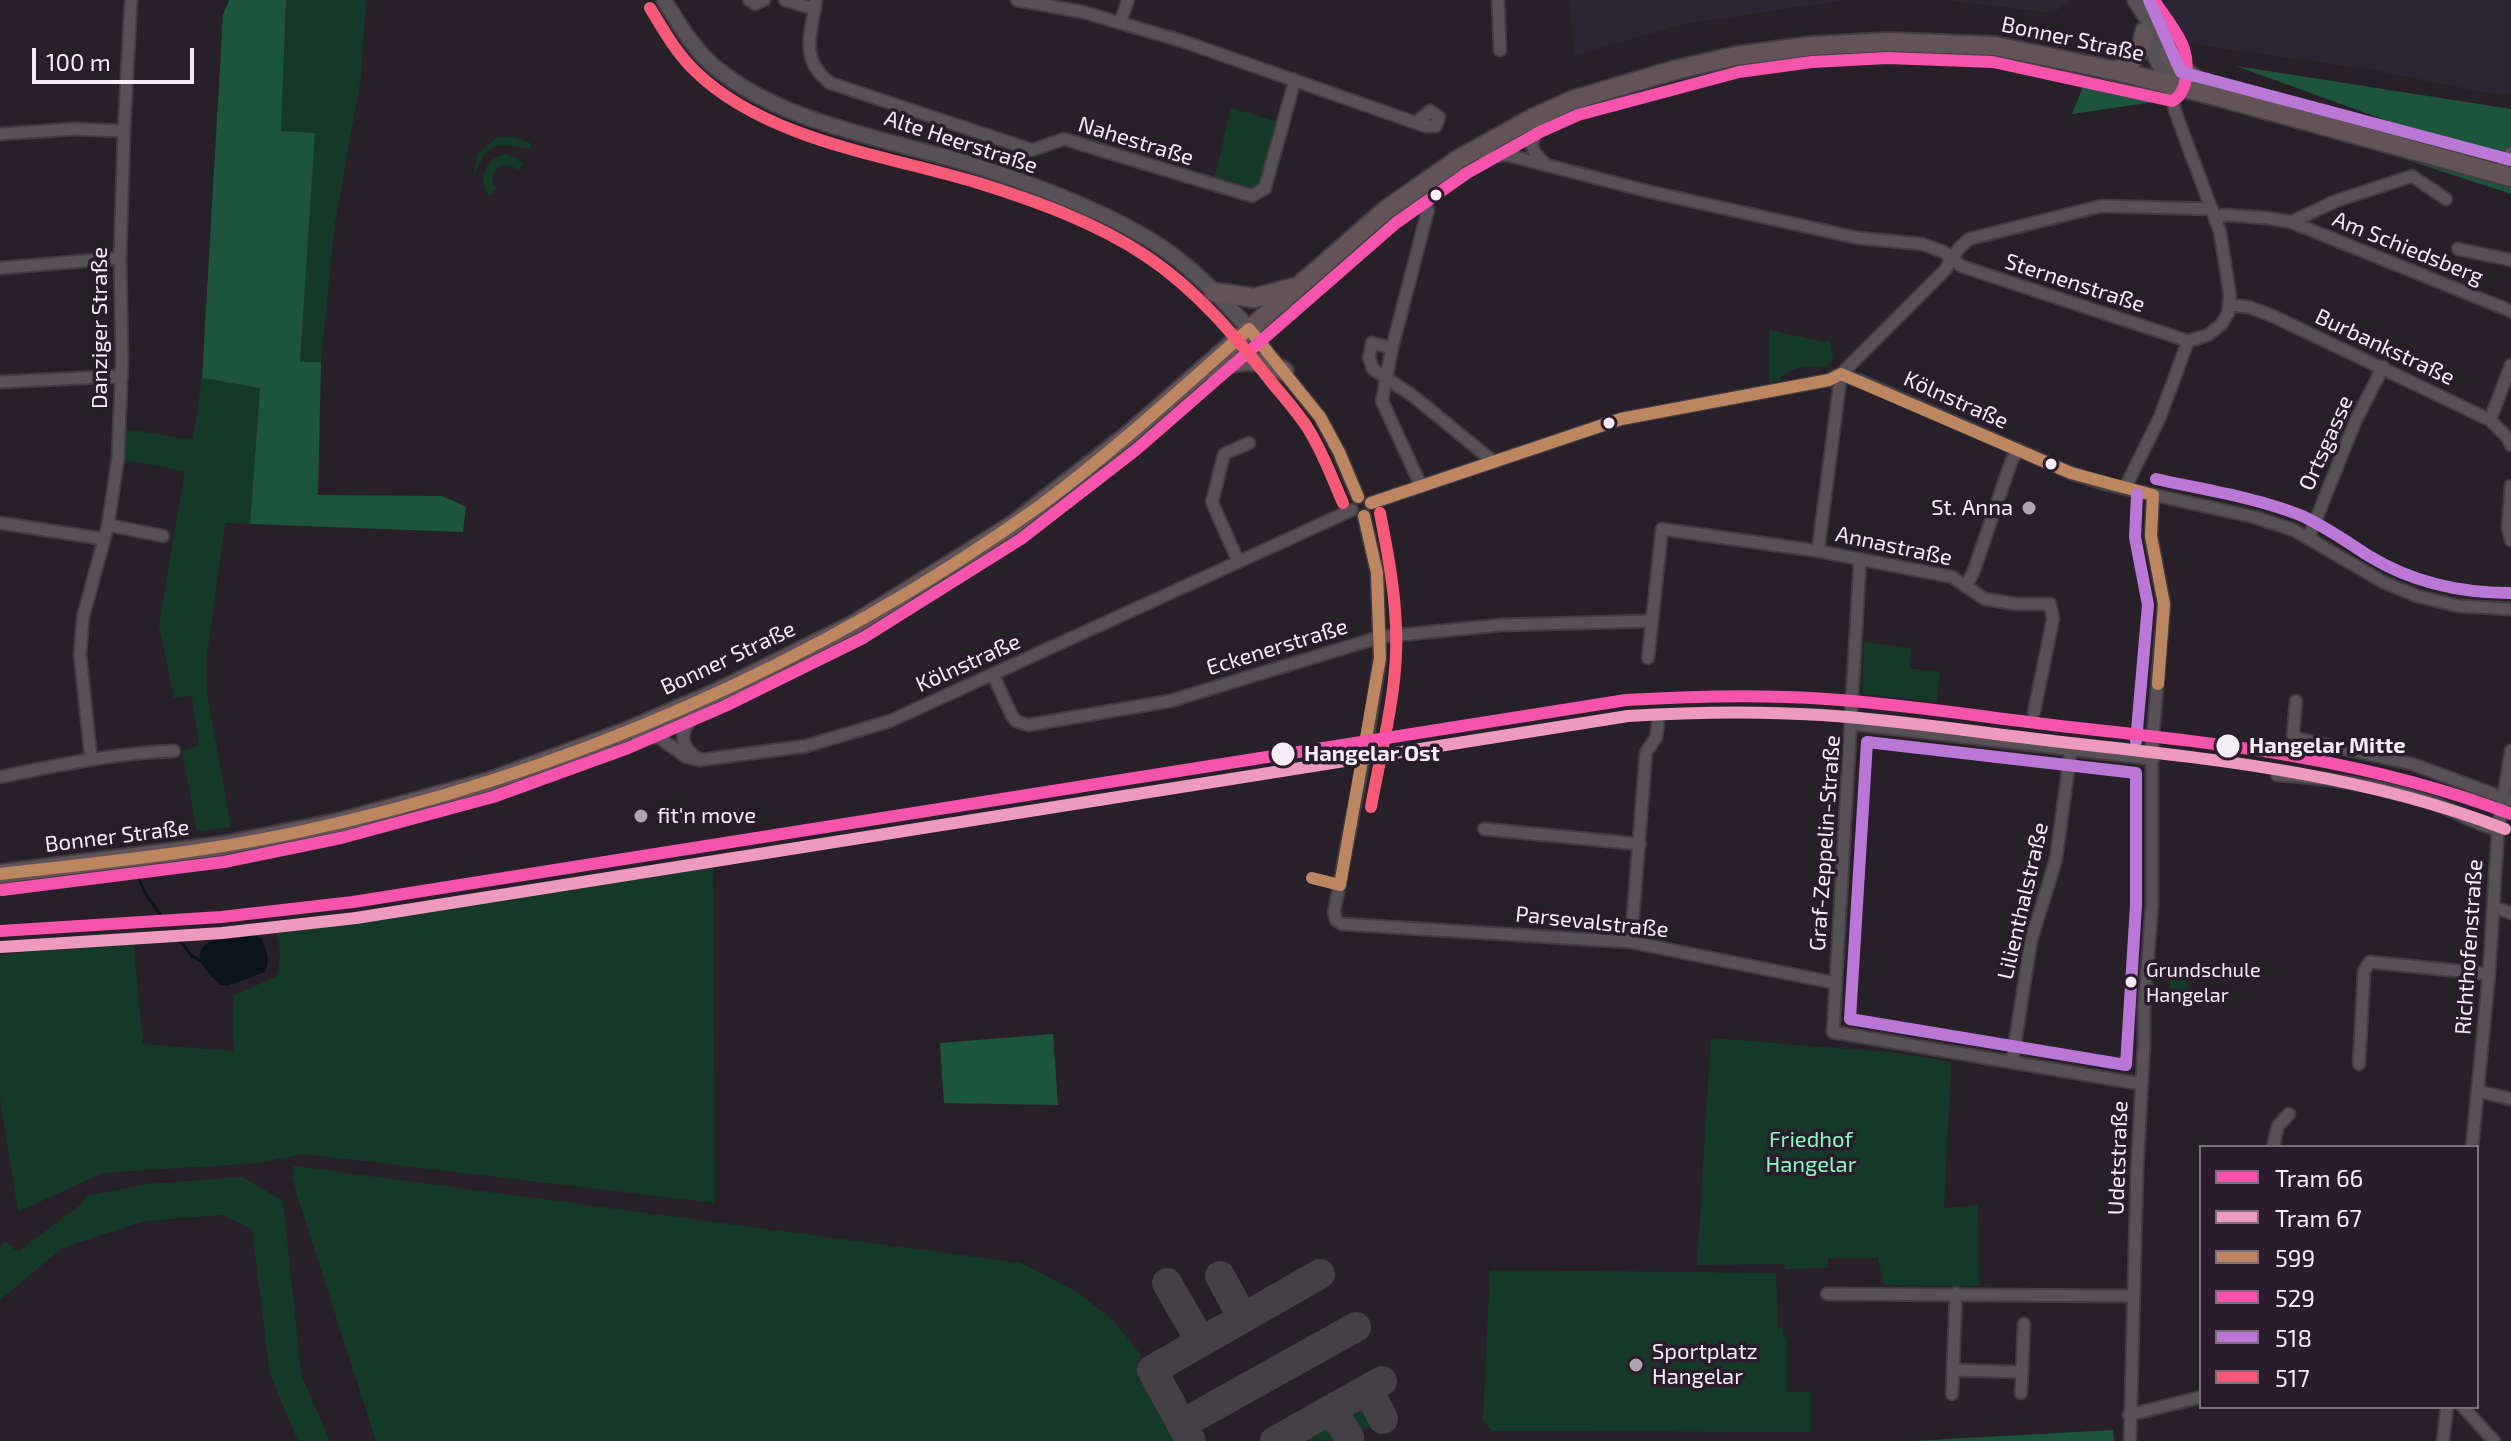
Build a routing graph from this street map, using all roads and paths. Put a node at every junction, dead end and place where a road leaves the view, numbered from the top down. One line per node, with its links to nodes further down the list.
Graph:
1 (131, 0): 22 (street, Danziger Straße)
2 (664, 0): 39 (street, Alte Heerstraße)
3 (749, 0): 4 (street)
4 (764, 0)
5 (785, 0): 10 (street, Nahestraße)
6 (1017, 0): 11 (street)
7 (1128, 0): 11 (street)
8 (1498, 0): 13 (street)
9 (2133, 0): 12 (street); 14 (street)
10 (815, 4): 16 (street, Nahestraße)
11 (1120, 23): 16 (street)
12 (2144, 34): 15 (main road); 17 (street)
13 (1500, 50)
14 (2169, 54): 17 (street); 19 (main road)
15 (2116, 71): 17 (main road, Bonner Straße); 18 (main road, Bonner Straße)
16 (1295, 80): 20 (street)
17 (2169, 85): 19 (main road, Bonner Straße); 30 (street)
18 (1617, 88): 21 (main road, Bonner Straße); 32 (main road, Bonner Straße)
19 (2216, 96): 27 (main road, Bonner Straße)
20 (1417, 122)
21 (1540, 126): 25 (main road, Bonner Straße); 26 (street)
22 (124, 131): 23 (street); 34 (street, Danziger Straße)
23 (0, 134)
24 (2511, 153): 27 (street)
25 (1484, 156): 26 (street, Sternenstraße); 32 (main road, Bonner Straße)
26 (1548, 166): 35 (street, Sternenstraße)
27 (2506, 175)
28 (2446, 199): 31 (street)
29 (1428, 210): 44 (street)
30 (2213, 213): 31 (street, Am Schiedsberg); 35 (street, Am Schiedsberg); 40 (street)
31 (2291, 222): 41 (street, Am Schiedsberg)
32 (1359, 233): 38 (main road, Bonner Straße)
33 (2458, 249): 36 (street, Am Schiedsberg)
34 (120, 258): 37 (street); 50 (street, Danziger Straße)
35 (1951, 259): 43 (street, Sternenstraße); 49 (street, Am Schiedsberg)
36 (2511, 260)
37 (0, 268)
38 (1297, 287): 39 (main road); 42 (main road, Bonner Straße)
39 (1214, 292): 42 (street, Alte Heerstraße)
40 (2230, 305): 43 (street); 46 (street, Burbankstraße)
41 (2511, 311)
42 (1249, 329): 47 (main road, Bonner Straße); 48 (street)
43 (2188, 341): 60 (street)
44 (1392, 348): 51 (street); 51 (street)
45 (2511, 365): 53 (street)
46 (2383, 367): 53 (street, Burbankstraße); 68 (street, Ortsgasse)
47 (1203, 371): 48 (main road); 80 (main road, Bonner Straße)
48 (1284, 371): 62 (street)
49 (1841, 374): 56 (street, Kölnstraße); 57 (street); 71 (street)
50 (122, 376): 52 (street); 66 (street, Danziger Straße)
51 (1386, 380): 57 (street); 58 (street)
52 (0, 382)
53 (2490, 420): 55 (street, Burbankstraße)
54 (1249, 443): 73 (street)
55 (2511, 445)
56 (2018, 449): 60 (street, Kölnstraße); 74 (street)
57 (1494, 462): 58 (street)
58 (1421, 486): 63 (street)
59 (2511, 486): 70 (street)
60 (2125, 488): 61 (street, Kölnstraße)
61 (2153, 495): 68 (street, Kölnstraße); 90 (street, Udetstraße)
62 (1358, 497): 63 (street); 64 (street)
63 (1371, 503): 64 (street)
64 (1358, 513): 73 (street, Kölnstraße); 77 (street)
65 (0, 523): 69 (street)
66 (108, 525): 67 (street); 69 (street, Danziger Straße)
67 (163, 536)
68 (2309, 537): 75 (street, Kölnstraße)
69 (104, 539): 89 (street, Danziger Straße)
70 (2511, 540)
71 (1818, 551): 72 (street, Annastraße); 76 (street, Annastraße)
72 (1860, 560): 74 (street, Annastraße); 84 (street, Graf-Zeppelin-Straße)
73 (1238, 561): 79 (street, Kölnstraße)
74 (1966, 585): 82 (street, Annastraße)
75 (2511, 609)
76 (1652, 621): 77 (street, Eckenerstraße); 78 (street)
77 (1380, 637): 79 (street, Eckenerstraße); 101 (street, Parsevalstraße)
78 (1648, 658)
79 (993, 675): 91 (street, Kölnstraße)
80 (718, 692): 85 (main road, Bonner Straße); 91 (street)
81 (2296, 701): 94 (street)
82 (2034, 712)
83 (1658, 722): 97 (street)
84 (1852, 724): 86 (street); 103 (street, Graf-Zeppelin-Straße)
85 (623, 733): 91 (street); 98 (main road, Bonner Straße)
86 (2071, 749): 90 (street); 104 (street, Lilienthalstraße)
87 (174, 751): 89 (street)
88 (2511, 751): 94 (street, Richthofenstraße)
89 (91, 758): 93 (street)
90 (2153, 759): 106 (street, Udetstraße)
91 (700, 760)
92 (2277, 775): 96 (street)
93 (0, 777)
94 (2507, 799): 96 (street, Richthofenstraße)
95 (1484, 829): 97 (street)
96 (2498, 830): 99 (street, Richthofenstraße)
97 (1640, 844): 101 (street)
98 (0, 874)
99 (2493, 907): 100 (street); 102 (street, Richthofenstraße)
100 (2511, 913)
101 (1631, 942): 103 (street, Parsevalstraße)
102 (2489, 974): 105 (street); 107 (street, Richthofenstraße)
103 (1836, 983): 104 (street, Graf-Zeppelin-Straße)
104 (2012, 1062): 106 (street)
105 (2359, 1064)
106 (2141, 1084): 114 (street, Udetstraße)
107 (2478, 1091): 108 (street); 111 (street, Richthofenstraße)
108 (2511, 1099)
109 (2289, 1114): 110 (street)
110 (2273, 1145)
111 (2472, 1145)
112 (1956, 1293): 113 (street); 114 (street); 116 (street)
113 (1827, 1294)
114 (2133, 1296): 123 (street, Udetstraße)
115 (2024, 1324): 117 (street)
116 (1953, 1370): 117 (street); 119 (street)
117 (2022, 1372): 118 (street)
118 (2021, 1393)
119 (1952, 1394)
120 (2199, 1398): 123 (street)
121 (2447, 1409): 125 (street)
122 (2465, 1409): 126 (street)
123 (2129, 1415): 124 (street, Udetstraße)
124 (2130, 1441)
125 (2443, 1441)
126 (2494, 1441)

